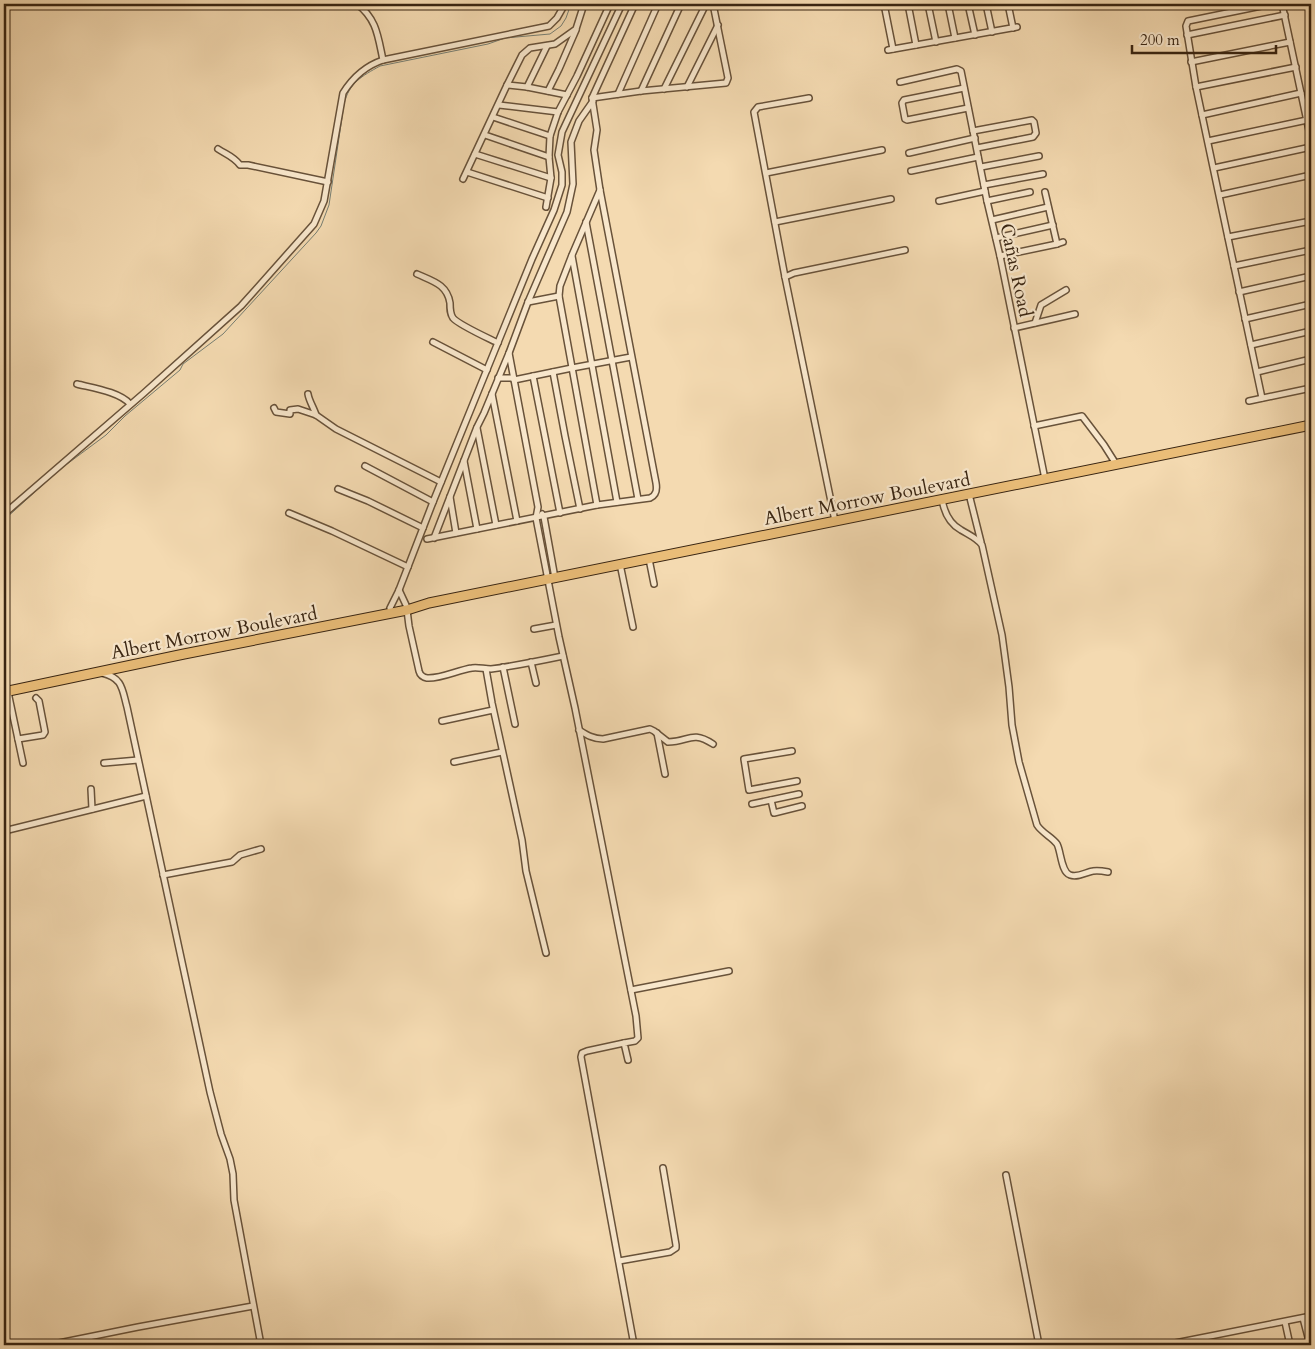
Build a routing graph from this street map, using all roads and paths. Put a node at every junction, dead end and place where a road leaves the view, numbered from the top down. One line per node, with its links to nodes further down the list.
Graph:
1 (357, 4): 33 (street)
2 (565, 4): 33 (street)
3 (584, 4): 22 (street)
4 (610, 4): 46 (street)
5 (622, 4): 121 (street)
6 (635, 4): 49 (street)
7 (658, 4): 47 (street)
8 (681, 4): 44 (street)
9 (706, 4): 42 (street)
10 (713, 4): 21 (street)
11 (884, 4): 31 (street)
12 (908, 4): 31 (street)
13 (928, 4): 28 (street)
14 (948, 4): 26 (street)
15 (968, 4): 24 (street)
16 (986, 4): 23 (street)
17 (1008, 4): 23 (street)
18 (1271, 4): 25 (street)
19 (1282, 4): 20 (street)
20 (1285, 15): 25 (street); 29 (street)
21 (718, 25): 39 (street); 39 (street)
22 (576, 29): 27 (street); 30 (street)
23 (992, 32): 24 (street)
24 (974, 35): 26 (street)
25 (1187, 35): 34 (street)
26 (955, 38): 28 (street)
27 (561, 39): 30 (street); 32 (street)
28 (936, 42): 31 (street)
29 (1290, 42): 34 (street); 35 (street)
30 (569, 44): 43 (street)
31 (916, 45)
32 (547, 46): 37 (street); 38 (street)
33 (383, 60): 80 (street)
34 (1191, 62): 40 (street)
35 (1296, 67): 40 (street); 45 (street)
36 (900, 82): 41 (street, Cañas Road)
37 (507, 84): 38 (street); 50 (street)
38 (527, 87): 43 (street)
39 (687, 87): 42 (street)
40 (1196, 87): 53 (street)
41 (964, 88): 51 (street, Cañas Road); 51 (street)
42 (664, 89): 44 (street)
43 (548, 90): 46 (street)
44 (641, 91): 47 (street)
45 (1301, 93): 53 (street); 55 (street)
46 (567, 94): 52 (street)
47 (618, 94): 49 (street)
48 (809, 98): 75 (street)
49 (593, 100): 82 (street); 113 (street)
50 (499, 105): 52 (street); 54 (street)
51 (968, 108): 56 (street, Cañas Road)
52 (558, 112): 58 (street)
53 (1202, 115): 61 (street)
54 (493, 117): 57 (street); 58 (street)
55 (1307, 120): 60 (street); 61 (street)
56 (973, 131): 59 (street, Cañas Road); 63 (street)
57 (485, 135): 67 (street); 69 (street)
58 (550, 136): 69 (street)
59 (975, 138): 63 (street, Cañas Road); 66 (street)
60 (1311, 140)
61 (1208, 141): 72 (street)
62 (1311, 147): 72 (street)
63 (977, 148): 70 (street, Cañas Road)
64 (218, 149): 80 (street)
65 (882, 150): 75 (street)
66 (909, 153)
67 (475, 154): 74 (street); 78 (street)
68 (1040, 156): 71 (street)
69 (549, 157): 78 (street)
70 (978, 157): 71 (street, Cañas Road); 73 (street)
71 (981, 167): 81 (street, Cañas Road)
72 (1214, 168): 86 (street)
73 (911, 171)
74 (467, 172): 79 (street); 87 (street)
75 (766, 173): 96 (street)
76 (1043, 174): 81 (street)
77 (1311, 175): 86 (street)
78 (551, 178): 87 (street)
79 (464, 179)
80 (328, 182): 141 (street)
81 (984, 185): 83 (street, Cañas Road)
82 (600, 190): 95 (street); 124 (street)
83 (985, 191): 89 (street); 90 (street, Cañas Road)
84 (1030, 192): 90 (street)
85 (1045, 192): 92 (street)
86 (1220, 195): 98 (street)
87 (548, 198): 91 (street)
88 (891, 199): 96 (street)
89 (939, 201)
90 (987, 201): 93 (street, Cañas Road)
91 (546, 207)
92 (1048, 207): 93 (street); 97 (street)
93 (992, 220): 99 (street, Cañas Road)
94 (1311, 221): 98 (street)
95 (586, 222): 104 (street); 126 (street)
96 (775, 222): 109 (street)
97 (1053, 226): 99 (street); 101 (street)
98 (1228, 237): 106 (street)
99 (996, 238): 105 (street, Cañas Road)
100 (1063, 242): 101 (street)
101 (1057, 244): 105 (street)
102 (905, 250): 109 (street)
103 (1311, 250): 106 (street)
104 (572, 255): 112 (street); 127 (street)
105 (1000, 256): 118 (street, Cañas Road)
106 (1234, 266): 111 (street)
107 (417, 274): 121 (street)
108 (1311, 276): 111 (street)
109 (785, 277): 171 (street)
110 (1066, 290): 117 (street)
111 (1239, 292): 116 (street)
112 (559, 296): 113 (street); 128 (street)
113 (528, 302): 123 (street)
114 (1311, 304): 116 (street)
115 (1075, 314): 117 (street)
116 (1245, 319): 122 (street)
117 (1035, 322): 118 (street)
118 (1014, 328): 147 (street, Cañas Road)
119 (1311, 331): 122 (street)
120 (433, 342): 129 (street)
121 (498, 343): 129 (street)
122 (1250, 345): 131 (street)
123 (509, 352): 133 (street); 134 (street)
124 (632, 357): 126 (street); 159 (street)
125 (1311, 359): 131 (street)
126 (612, 361): 127 (street); 159 (street)
127 (591, 364): 128 (street); 162 (street)
128 (572, 368): 130 (street); 163 (street)
129 (487, 370): 154 (street)
130 (554, 372): 132 (street); 165 (street)
131 (1257, 372): 139 (street)
132 (533, 376): 134 (street); 167 (street)
133 (498, 378): 134 (street); 138 (street)
134 (513, 379): 164 (street)
135 (77, 384): 141 (street)
136 (1311, 388): 139 (street)
137 (308, 394): 145 (street)
138 (492, 394): 143 (street); 144 (street)
139 (1262, 398): 140 (street)
140 (1249, 401)
141 (130, 404): 168 (street)
142 (274, 408): 145 (street)
143 (496, 412): 144 (street); 172 (street)
144 (484, 413): 148 (street)
145 (316, 415): 154 (street)
146 (1311, 425): 150 (highway, Albert Morrow Boulevard)
147 (1034, 426): 150 (street); 152 (street, Cañas Road)
148 (477, 427): 149 (street); 173 (street)
149 (464, 461): 153 (street); 155 (street)
150 (1116, 464): 152 (highway, Albert Morrow Boulevard)
151 (365, 466): 161 (street)
152 (1045, 479): 157 (highway, Albert Morrow Boulevard)
153 (456, 481): 155 (street); 158 (street)
154 (442, 482): 161 (street)
155 (468, 482): 175 (street)
156 (338, 489): 174 (street)
157 (969, 494): 160 (highway, Albert Morrow Boulevard); 179 (street)
158 (450, 497): 176 (street); 177 (street)
159 (638, 499): 162 (street)
160 (942, 499): 171 (highway, Albert Morrow Boulevard); 179 (street)
161 (433, 502): 174 (street)
162 (617, 502): 163 (street)
163 (597, 505): 165 (street)
164 (538, 508): 169 (street); 170 (street)
165 (580, 509): 167 (street)
166 (289, 513): 182 (street)
167 (560, 513): 169 (street)
168 (4, 514)
169 (544, 517): 170 (street); 183 (street)
170 (536, 518): 172 (street); 183 (street)
171 (835, 521): 180 (highway, Albert Morrow Boulevard)
172 (517, 522): 173 (street)
173 (496, 525): 175 (street)
174 (423, 528): 182 (street)
175 (477, 529): 176 (street)
176 (456, 533): 177 (street)
177 (434, 538): 178 (street)
178 (427, 539)
179 (982, 545): 225 (street)
180 (649, 558): 181 (highway, Albert Morrow Boulevard); 184 (street)
181 (620, 564): 183 (highway, Albert Morrow Boulevard); 189 (street)
182 (408, 567): 185 (street)
183 (551, 578): 187 (highway, Albert Morrow Boulevard); 188 (street)
184 (654, 584)
185 (399, 590): 186 (street); 187 (street)
186 (390, 608): 187 (highway, Albert Morrow Boulevard); 199 (highway, Albert Morrow Boulevard)
187 (407, 608): 193 (highway, Albert Morrow Boulevard); 195 (street)
188 (556, 625): 190 (street); 191 (street)
189 (633, 627)
190 (534, 629)
191 (563, 656): 192 (street); 204 (street)
192 (531, 662): 194 (street); 198 (street)
193 (122, 667): 196 (highway, Albert Morrow Boulevard); 197 (street)
194 (503, 667): 195 (street); 203 (street)
195 (486, 669): 201 (street)
196 (96, 673): 197 (street); 199 (highway, Albert Morrow Boulevard)
197 (116, 678): 210 (street)
198 (536, 683)
199 (5, 690): 206 (street)
200 (36, 698): 206 (street)
201 (494, 710): 202 (street); 209 (street)
202 (442, 721)
203 (515, 724)
204 (579, 730): 205 (street); 229 (street)
205 (656, 733): 207 (street); 214 (street)
206 (18, 739): 212 (street)
207 (713, 744)
208 (792, 751): 215 (street)
209 (502, 752): 211 (street); 227 (street)
210 (138, 760): 213 (street); 218 (street)
211 (454, 762)
212 (23, 763)
213 (104, 763)
214 (665, 774)
215 (797, 781)
216 (91, 789): 222 (street)
217 (799, 794): 219 (street)
218 (146, 796): 222 (street); 226 (street)
219 (771, 800): 220 (street); 221 (street)
220 (752, 804)
221 (802, 806)
222 (92, 809): 223 (street)
223 (4, 831)
224 (260, 849): 226 (street)
225 (1108, 872)
226 (163, 875): 235 (street)
227 (546, 952)
228 (729, 971): 229 (street)
229 (631, 990): 230 (street)
230 (624, 1043): 231 (street); 234 (street)
231 (628, 1060)
232 (662, 1168): 234 (street)
233 (1006, 1175): 242 (street)
234 (619, 1261): 241 (street)
235 (253, 1306): 239 (street); 240 (street)
236 (1311, 1316): 237 (street)
237 (1304, 1318): 238 (street); 245 (street)
238 (1285, 1322): 243 (street); 244 (street)
239 (49, 1345)
240 (261, 1345)
241 (634, 1345)
242 (1039, 1345)
243 (1165, 1345)
244 (1290, 1345)
245 (1310, 1345)

